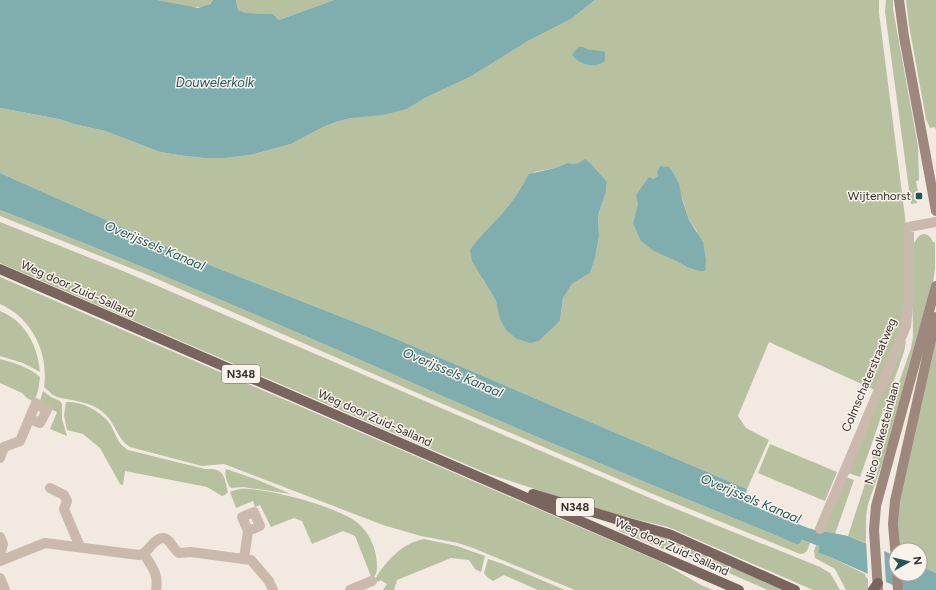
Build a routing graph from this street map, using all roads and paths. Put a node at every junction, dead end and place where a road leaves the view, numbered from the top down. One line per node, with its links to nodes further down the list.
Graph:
1 (899, 0): 2 (street)
2 (936, 211)
3 (936, 222): 12 (street, Colmschaterstraatweg)
4 (0, 269): 10 (main road, Weg door Zuid-Salland / N348)
5 (936, 286): 25 (street, Nico Bolkesteinlaan)
6 (936, 317): 16 (street, Nico Bolkesteinlaan)
7 (36, 404): 8 (street)
8 (2, 446): 9 (street)
9 (0, 458)
10 (481, 479): 30 (main road, Weg door Zuid-Salland / N348); 31 (main road, Weg door Zuid-Salland / N348)
11 (50, 488): 14 (street)
12 (820, 529)
13 (248, 531): 21 (street)
14 (74, 532): 17 (street); 18 (street)
15 (0, 537): 20 (street)
16 (895, 542)
17 (68, 545): 18 (street); 22 (street)
18 (80, 547): 19 (street)
19 (144, 554): 21 (street); 27 (street)
20 (0, 555)
21 (244, 559): 28 (street)
22 (0, 561)
23 (0, 578): 26 (street)
24 (367, 586): 29 (street)
25 (876, 588)
26 (5, 590)
27 (156, 590)
28 (273, 590)
29 (350, 590)
30 (739, 590)
31 (795, 590)

